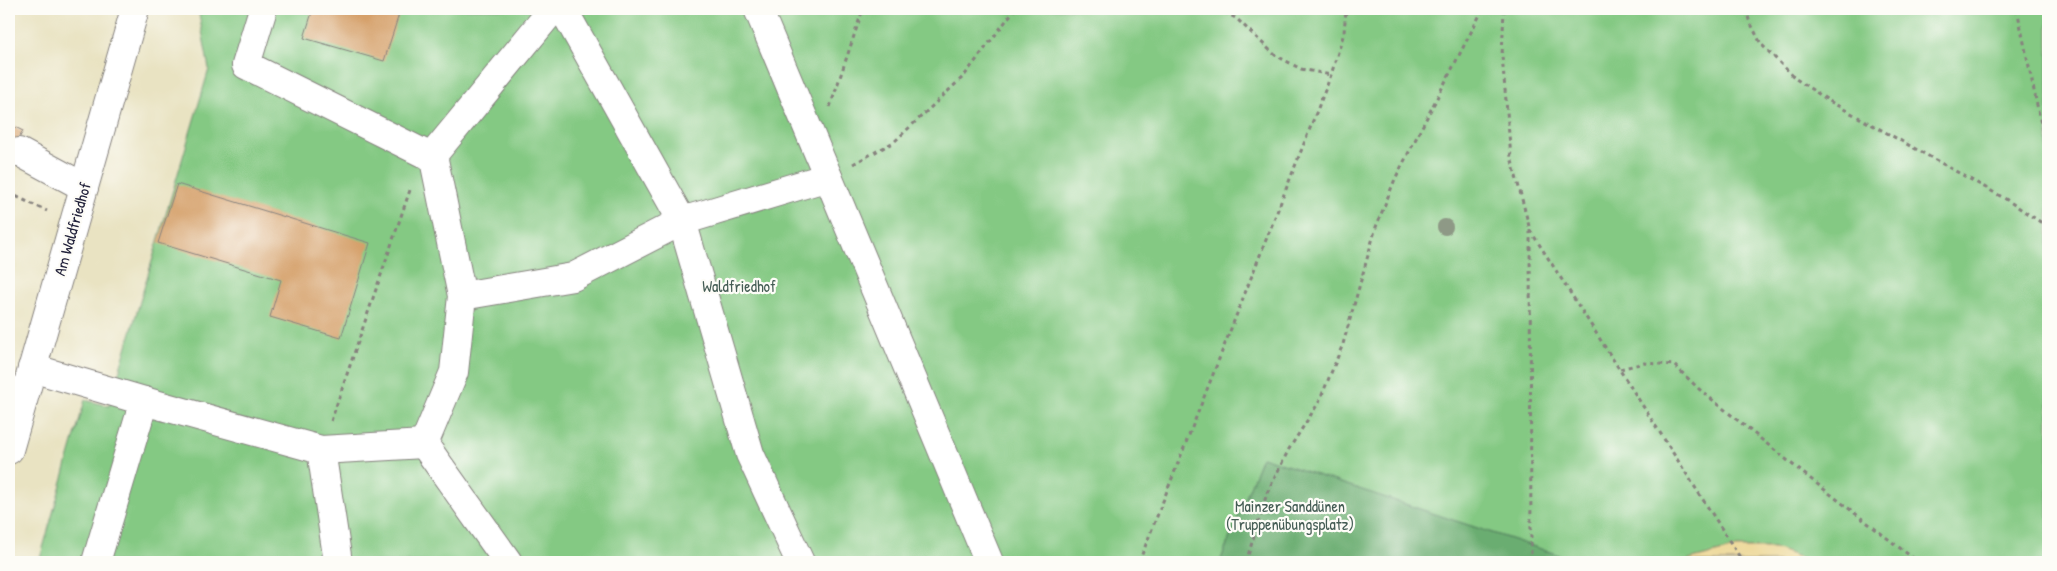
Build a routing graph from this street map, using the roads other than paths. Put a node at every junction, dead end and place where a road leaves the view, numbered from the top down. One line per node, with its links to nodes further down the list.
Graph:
1 (135, 9): 9 (street, Am Waldfriedhof)
2 (263, 9): 7 (street)
3 (553, 9): 7 (street)
4 (563, 9): 10 (street)
5 (758, 9): 8 (street)
6 (19, 152): 9 (street)
7 (428, 154): 11 (street)
8 (828, 177): 10 (street); 21 (street)
9 (84, 188): 12 (street, Am Waldfriedhof)
10 (682, 221): 11 (street); 20 (street)
11 (462, 296): 14 (street)
12 (32, 368): 13 (street); 15 (street, Am Waldfriedhof)
13 (144, 401): 16 (street); 17 (street)
14 (424, 444): 16 (street); 19 (street)
15 (9, 450)
16 (321, 450): 18 (street)
17 (96, 562)
18 (338, 562)
19 (508, 562)
20 (800, 562)
21 (989, 562)

